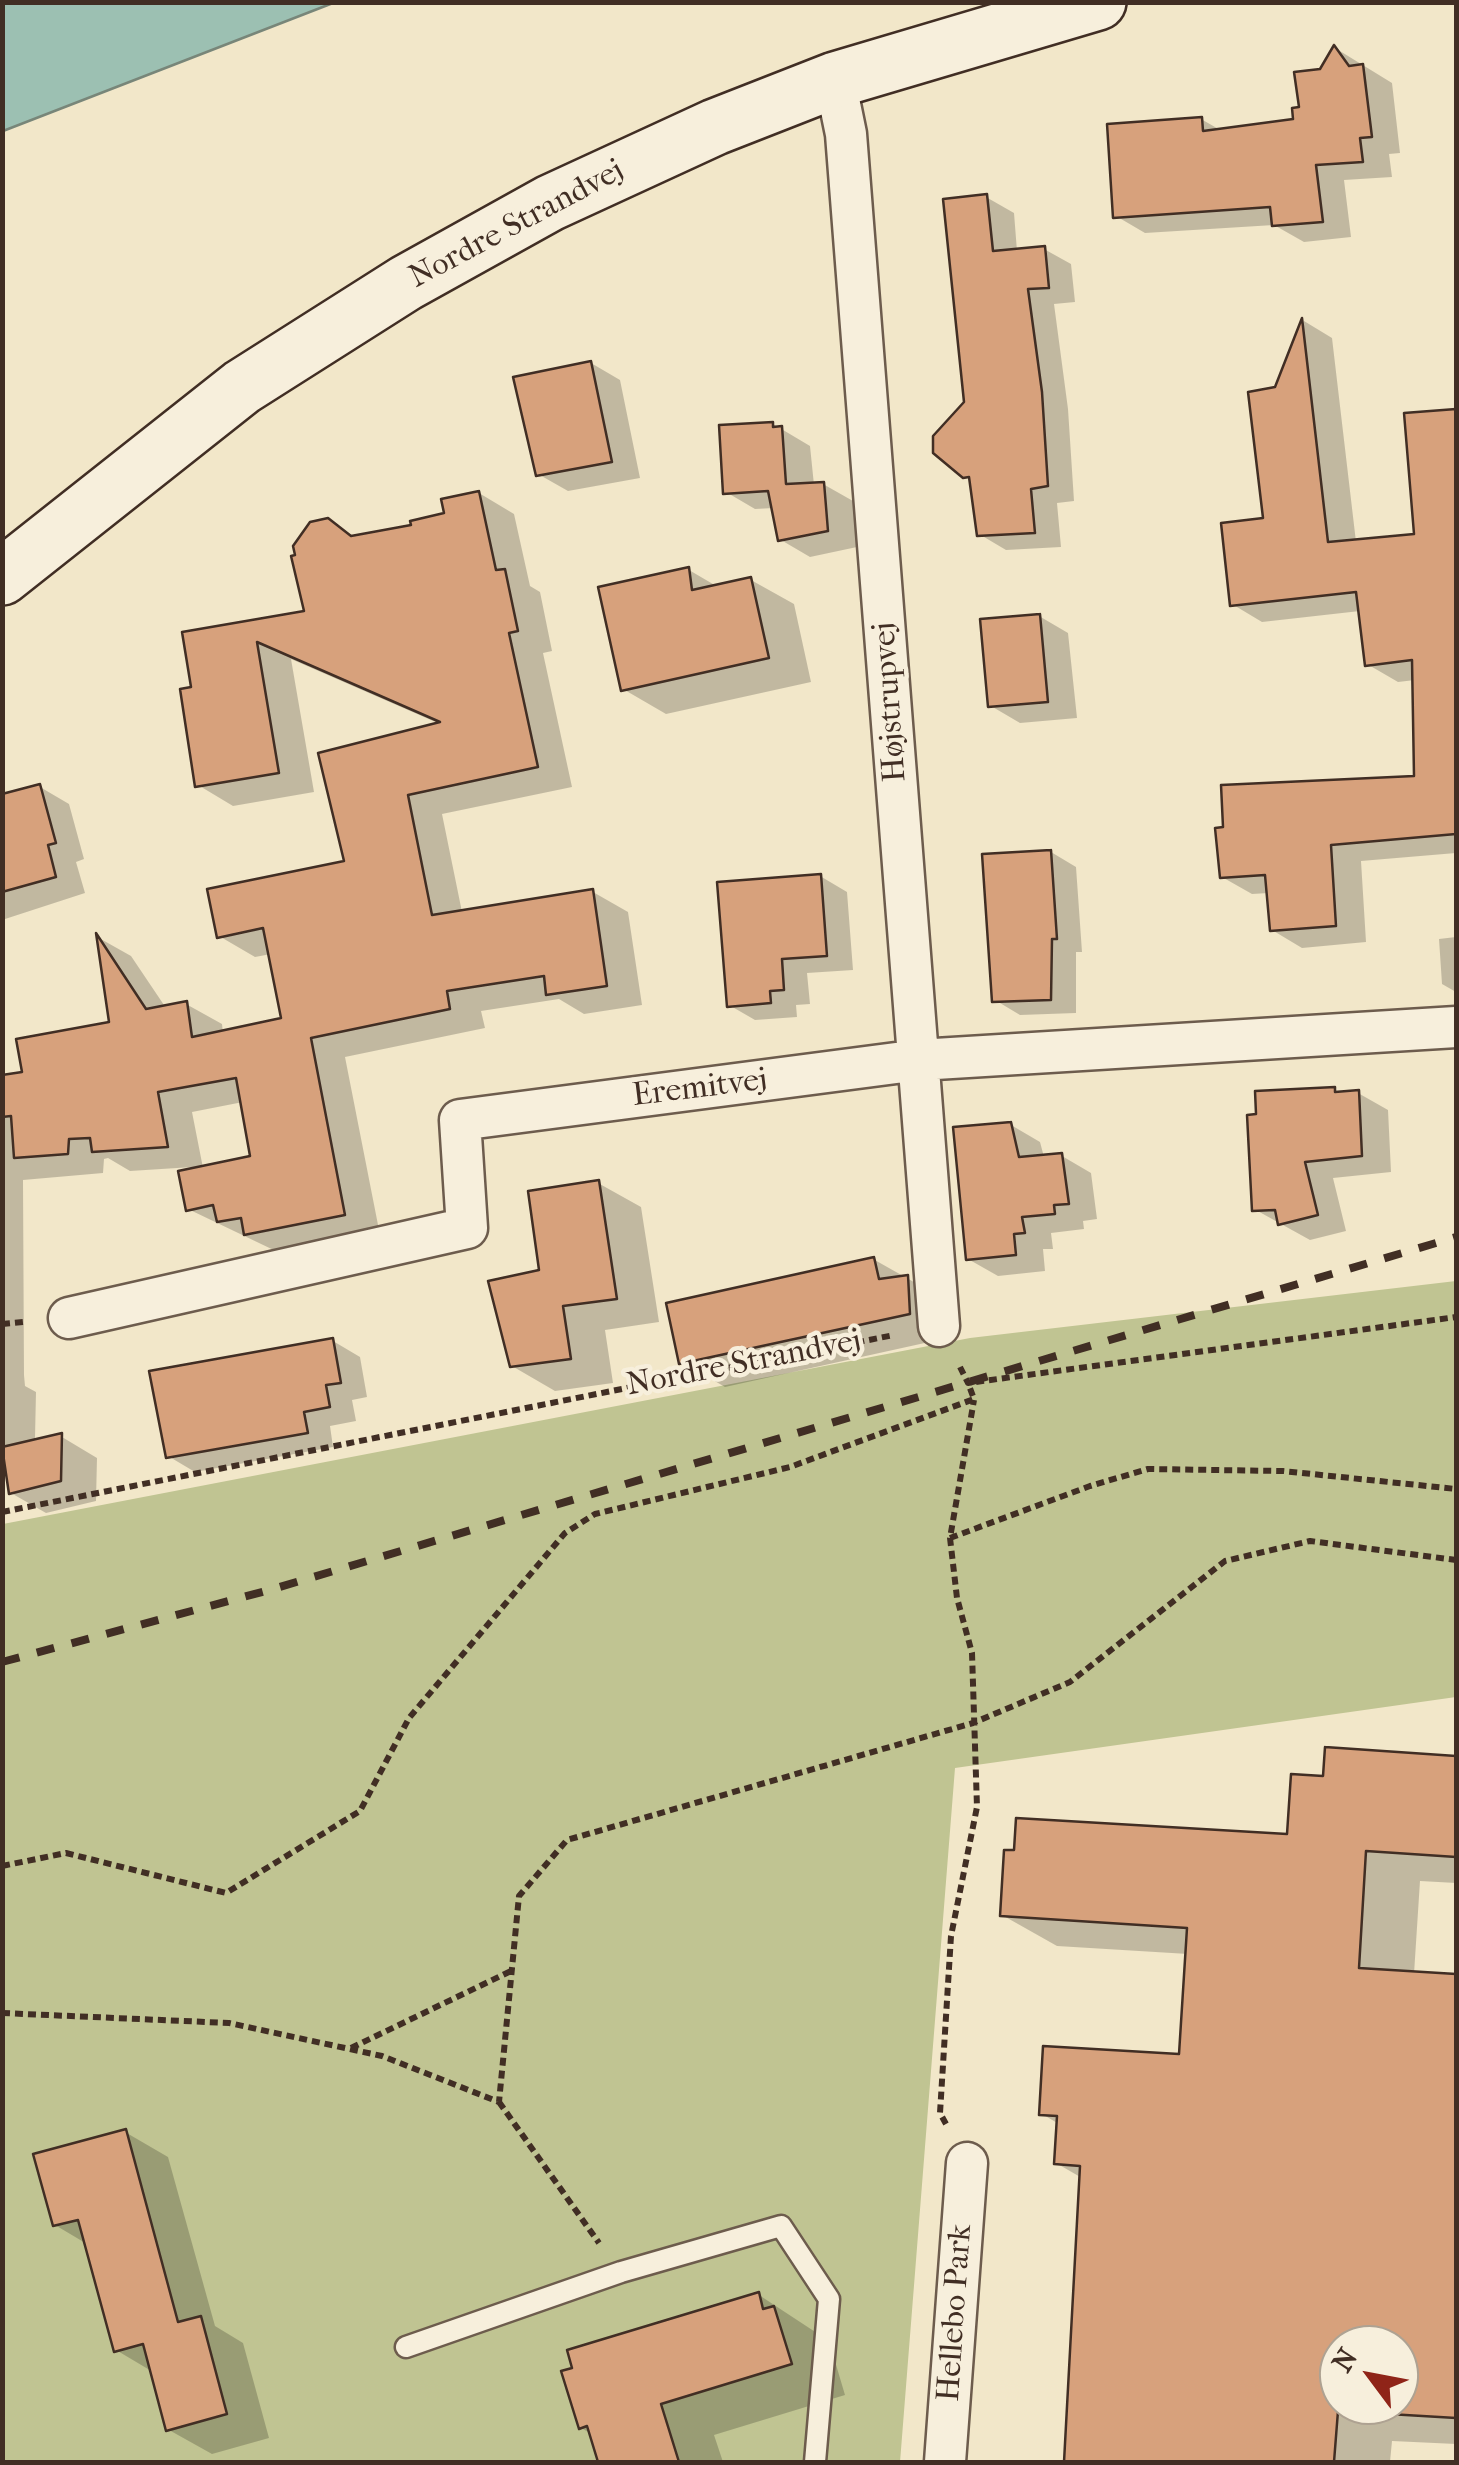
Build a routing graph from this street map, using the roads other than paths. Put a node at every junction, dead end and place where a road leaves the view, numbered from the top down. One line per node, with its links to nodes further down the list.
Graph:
1 (1098, 2): 2 (main road, Nordre Strandvej)
2 (835, 80): 3 (main road, Nordre Strandvej); 5 (street, Højstrupvej)
3 (2, 577)
4 (1456, 1027): 5 (street, Eremitvej)
5 (919, 1060): 6 (street, Eremitvej); 7 (street, Højstrupvej)
6 (69, 1318)
7 (939, 1326)
8 (966, 2163): 11 (street, Hellebo Park)
9 (406, 2347): 10 (lane)
10 (816, 2462)
11 (945, 2462)

